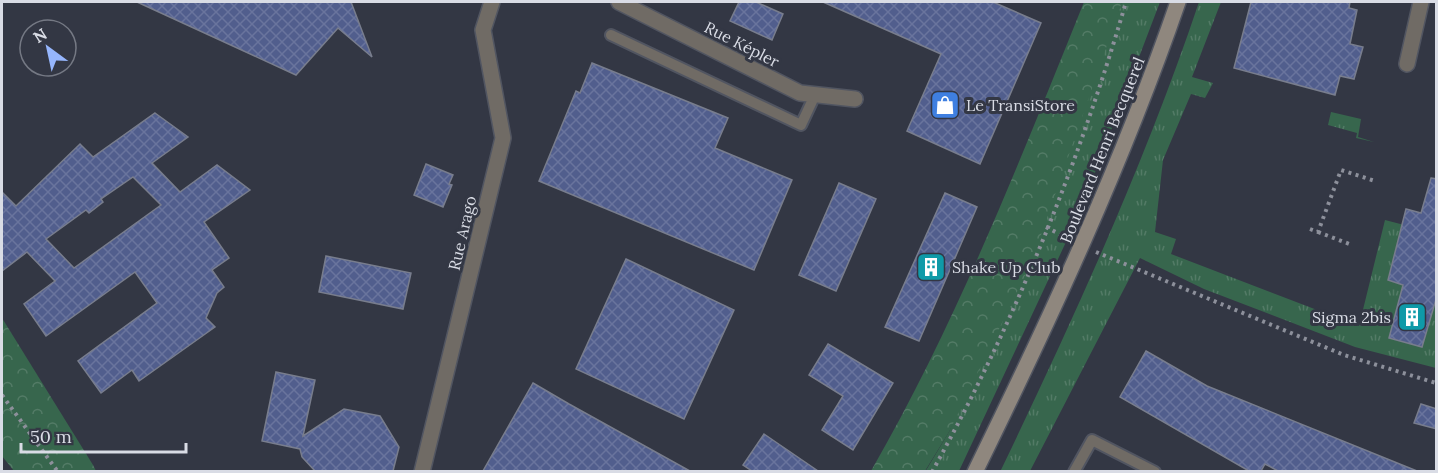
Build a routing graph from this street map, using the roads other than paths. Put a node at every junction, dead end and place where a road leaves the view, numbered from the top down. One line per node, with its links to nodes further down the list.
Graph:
1 (492, 2): 9 (street, Rue Arago)
2 (619, 2): 7 (street, Rue Képler)
3 (1178, 2): 10 (main road, Boulevard Henri Becquerel)
4 (1421, 2): 6 (street)
5 (611, 35): 7 (lane)
6 (1407, 64)
7 (815, 95): 8 (street, Rue Képler)
8 (855, 99)
9 (422, 471)
10 (975, 471)
11 (1074, 471): 12 (lane)
12 (1155, 471)

